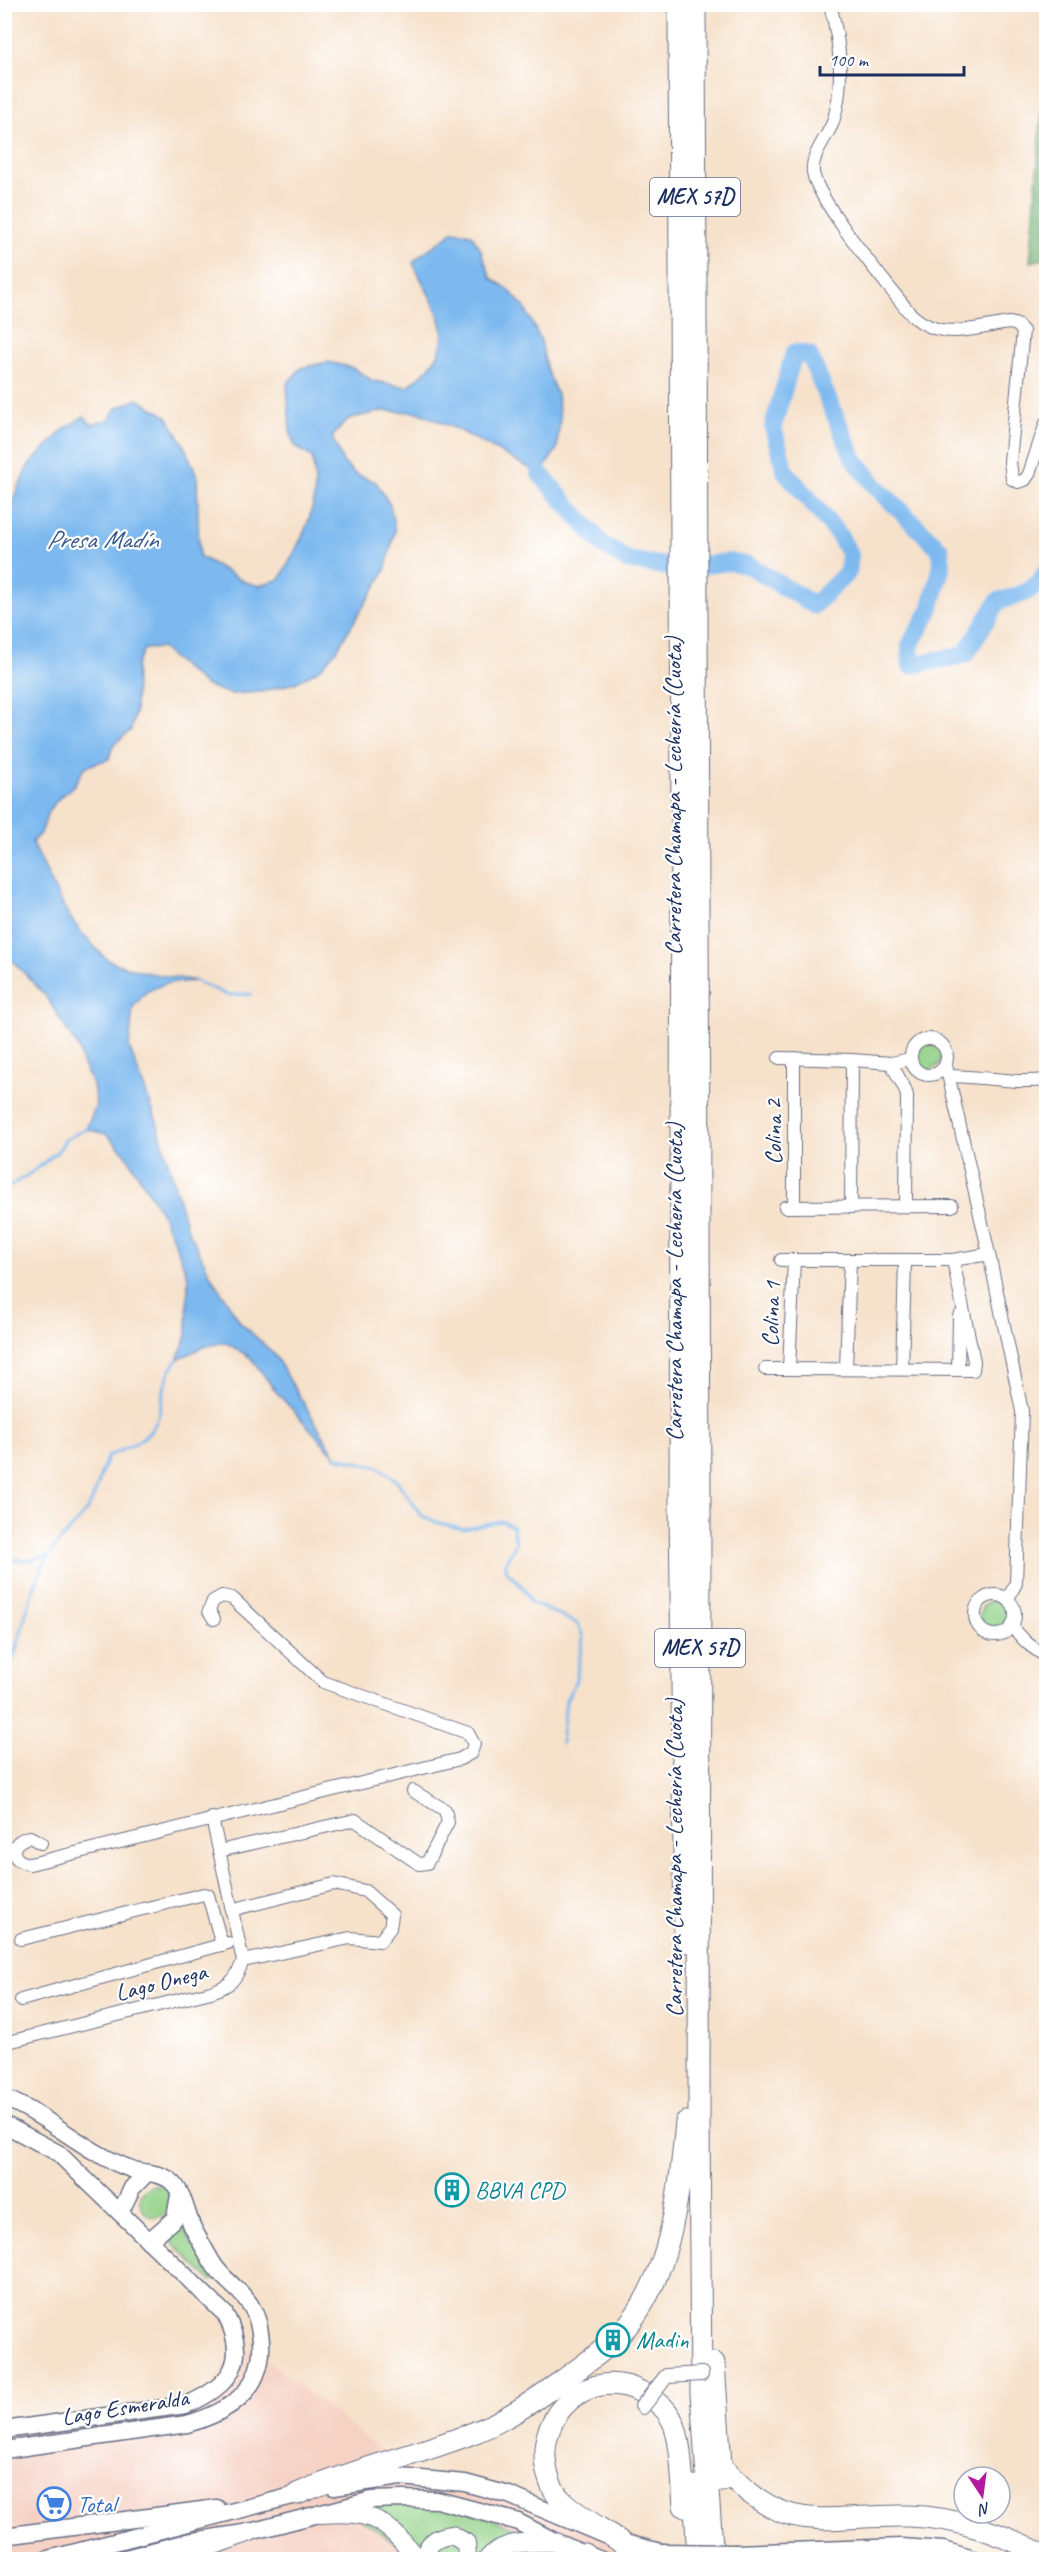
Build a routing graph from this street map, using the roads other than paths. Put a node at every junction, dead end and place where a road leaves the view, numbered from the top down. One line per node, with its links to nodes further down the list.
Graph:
1 (679, 4): 4 (highway, Carretera Chamapa - Lechería (Cuota) / MEX 57D)
2 (695, 4): 4 (highway, Carretera Chamapa - Lechería (Cuota) / MEX 57D)
3 (830, 4): 5 (street)
4 (688, 390): 6 (highway, Carretera Chamapa - Lechería (Cuota) / MEX 57D)
5 (1047, 423)
6 (690, 736): 44 (highway, Carretera Chamapa - Lechería (Cuota) / MEX 57D); 50 (highway, Carretera Chamapa - Lechería (Cuota) / MEX 57D)
7 (779, 1058): 8 (street)
8 (794, 1058): 9 (street); 17 (street, Colina 2)
9 (852, 1060): 10 (street); 17 (street)
10 (891, 1063): 11 (street); 13 (street)
11 (913, 1064): 12 (street); 12 (street); 13 (street)
12 (947, 1071): 14 (street); 18 (street)
13 (900, 1080): 15 (street)
14 (1047, 1080)
15 (906, 1206): 16 (street, Colina 2); 17 (street, Colina 2)
16 (952, 1206)
17 (851, 1207)
18 (990, 1254): 19 (street, Colina 1); 28 (street)
19 (952, 1260): 21 (street, Colina 1); 22 (street, Colina 1)
20 (850, 1261): 21 (street, Colina 1); 23 (street); 25 (street, Colina 1)
21 (905, 1262): 26 (street)
22 (960, 1300): 27 (street, Colina 1); 27 (street, Colina 1)
23 (846, 1368): 25 (street, Colina 1); 26 (street, Colina 1)
24 (765, 1369): 25 (street, Colina 1)
25 (789, 1369)
26 (902, 1369): 27 (street, Colina 1)
27 (958, 1370)
28 (1008, 1599): 30 (street); 30 (street)
29 (214, 1620): 33 (street)
30 (1012, 1627): 31 (street)
31 (1047, 1657)
32 (413, 1791): 35 (street)
33 (212, 1818): 34 (street); 35 (street)
34 (41, 1843)
35 (219, 1851): 36 (street)
36 (231, 1910): 38 (street); 40 (street)
37 (21, 1939): 39 (street)
38 (238, 1940): 39 (street); 40 (street)
39 (222, 1945): 41 (street)
40 (243, 1961): 42 (street, Lago Onega)
41 (21, 2000)
42 (4, 2043)
43 (4, 2098): 46 (main road)
44 (686, 2122): 55 (highway); 73 (highway, Carretera Chamapa - Lechería (Cuota) / MEX 57D)
45 (4, 2124): 47 (main road, Lago Esmeralda)
46 (146, 2174): 47 (main road); 48 (main road)
47 (120, 2213): 49 (main road, Lago Esmeralda)
48 (182, 2218): 49 (main road); 53 (main road, Lago Esmeralda)
49 (148, 2241): 52 (main road, Lago Esmeralda)
50 (701, 2305): 54 (highway); 74 (highway, Carretera Chamapa - Lechería (Cuota) / MEX 57D)
51 (702, 2373): 51 (street, bridge)
52 (4, 2430)
53 (4, 2450)
54 (723, 2468): 62 (highway); 63 (highway)
55 (297, 2494): 56 (main road); 61 (main road)
56 (274, 2500): 59 (main road); 65 (main road)
57 (320, 2514): 58 (main road); 60 (main road); 68 (main road)
58 (250, 2532): 66 (main road); 67 (main road)
59 (4, 2536)
60 (556, 2542): 64 (main road); 71 (main road)
61 (621, 2542): 62 (main road, bridge); 72 (highway)
62 (729, 2556): 75 (main road)
63 (1047, 2557)
64 (592, 2558)
65 (45, 2559)
66 (118, 2559)
67 (173, 2559)
68 (418, 2559)
69 (425, 2559): 70 (main road)
70 (467, 2559)
71 (487, 2559)
72 (689, 2559)
73 (698, 2559)
74 (714, 2559)
75 (977, 2559)

